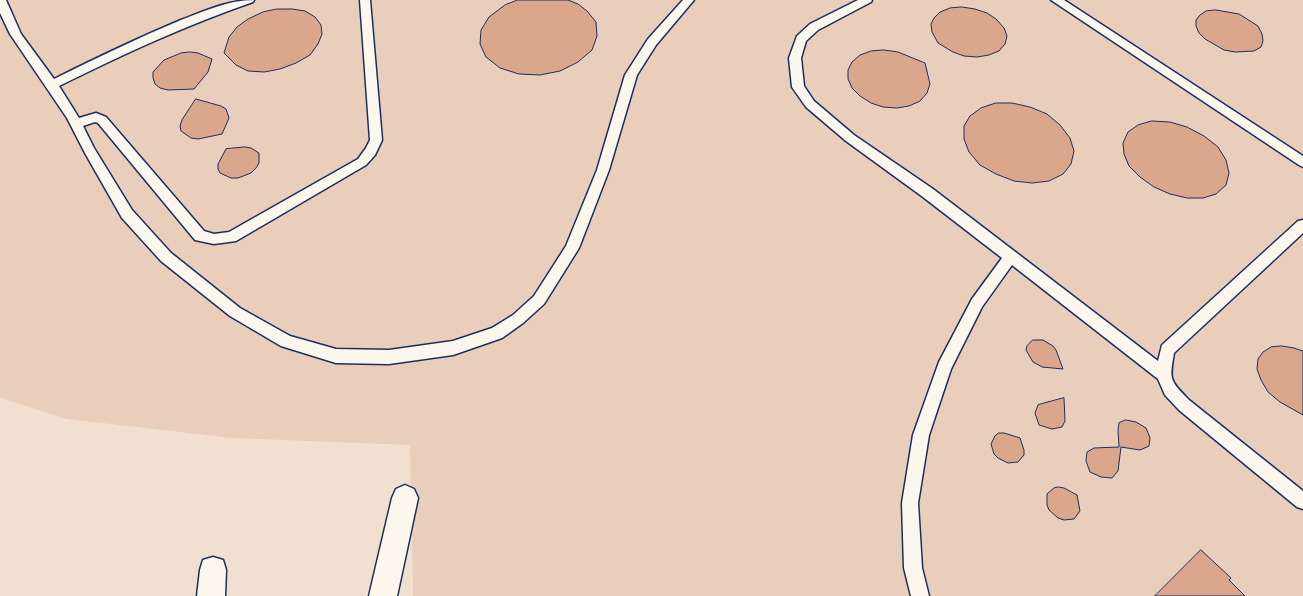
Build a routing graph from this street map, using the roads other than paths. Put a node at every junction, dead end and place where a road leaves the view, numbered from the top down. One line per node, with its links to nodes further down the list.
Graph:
1 (1, 0): 7 (lane)
2 (249, 0): 7 (lane)
3 (366, 0): 8 (lane)
4 (689, 0): 8 (lane)
5 (867, 0): 11 (lane)
6 (1056, 0): 9 (lane)
7 (52, 85): 8 (lane)
8 (76, 124)
9 (1303, 162)
10 (1303, 225): 12 (lane)
11 (1010, 256): 12 (lane); 18 (lane)
12 (1163, 374): 14 (lane)
13 (405, 498): 17 (street)
14 (1303, 501)
15 (213, 570): 16 (street)
16 (211, 596)
17 (383, 596)
18 (920, 596)

